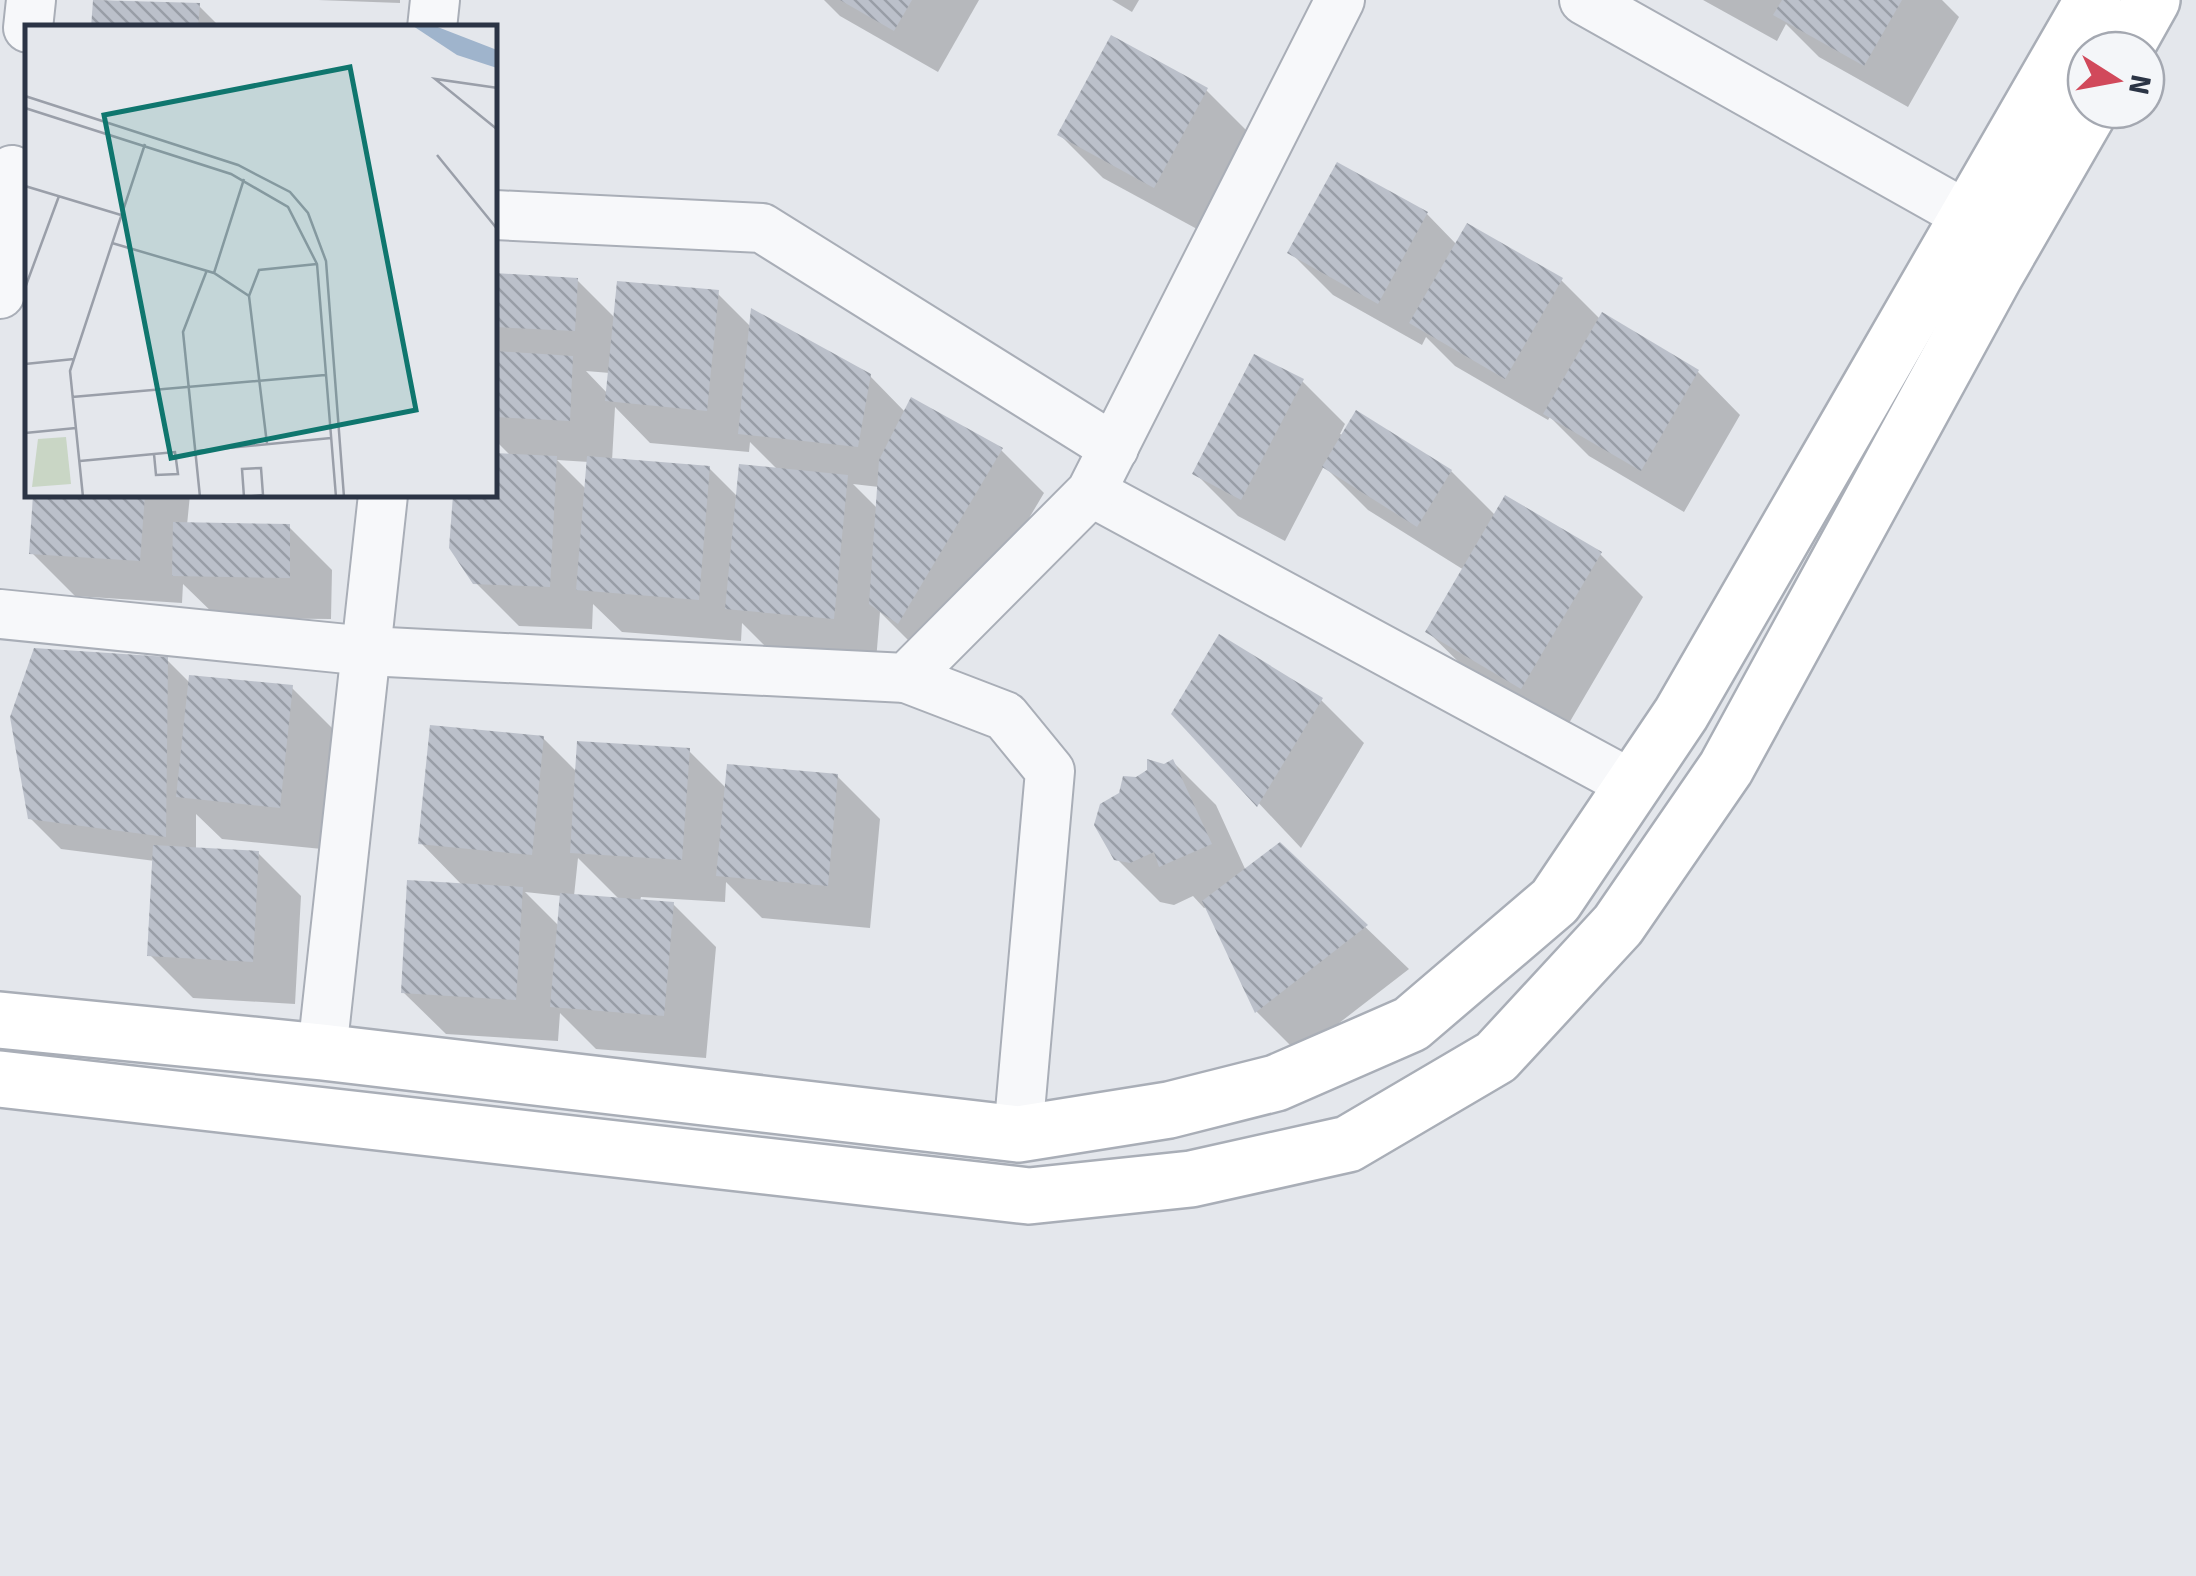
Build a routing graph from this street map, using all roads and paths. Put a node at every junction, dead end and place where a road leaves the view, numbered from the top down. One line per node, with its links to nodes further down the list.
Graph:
1 (31, 0): 7 (street)
2 (435, 0): 8 (street)
3 (1340, 0): 15 (street)
4 (1584, 0): 13 (street)
5 (2093, 0): 13 (main road)
6 (2152, 0): 9 (main road)
7 (28, 25)
8 (432, 25)
9 (2135, 30)
10 (2079, 130): 24 (main road)
11 (13, 170): 14 (street)
12 (498, 214): 15 (street)
13 (1968, 216): 21 (main road)
14 (0, 294)
15 (1114, 448): 16 (street)
16 (1091, 492): 20 (street); 21 (street)
17 (383, 498): 19 (street)
18 (0, 614): 19 (street)
19 (367, 651): 20 (street); 23 (street)
20 (906, 678): 25 (street)
21 (1633, 785): 25 (main road)
22 (0, 1020): 23 (main road)
23 (322, 1052): 25 (main road)
24 (0, 1078)
25 (1018, 1134)

